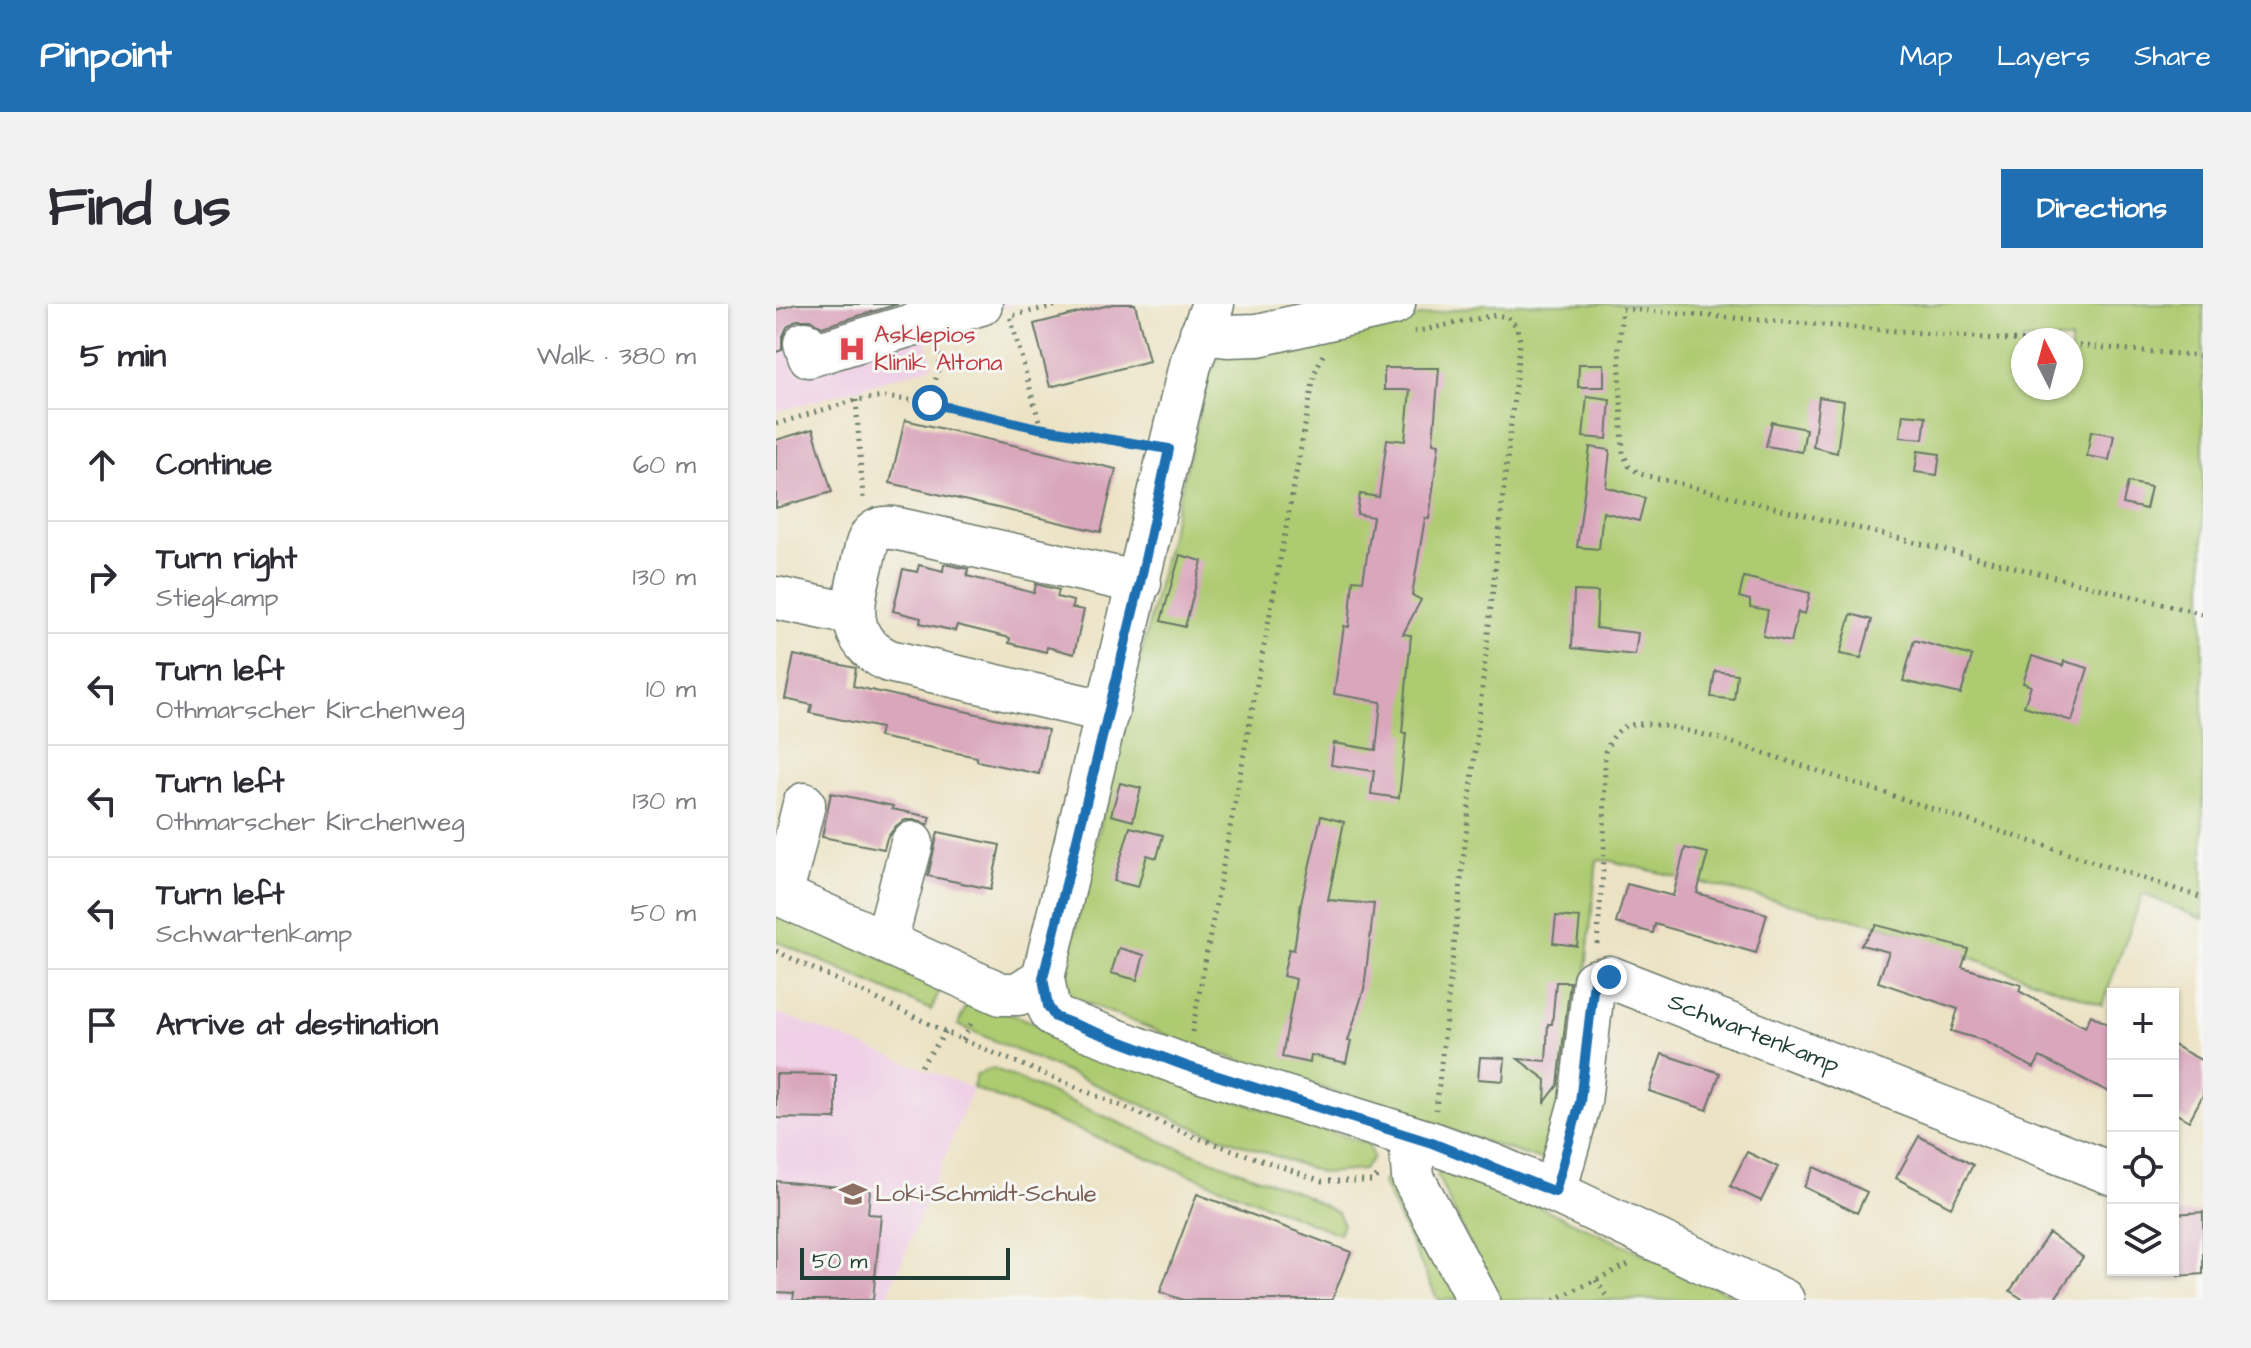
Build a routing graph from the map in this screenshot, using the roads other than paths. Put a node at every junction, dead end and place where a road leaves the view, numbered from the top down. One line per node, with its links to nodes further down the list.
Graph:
1 (958, 317): 4 (street)
2 (1402, 318): 3 (street)
3 (1207, 319): 5 (street)
4 (805, 343)
5 (1140, 583): 7 (street); 8 (street)
6 (776, 598): 7 (street)
7 (852, 614): 8 (street)
8 (1108, 712): 13 (street)
9 (804, 804): 11 (street)
10 (912, 843): 12 (street)
11 (777, 893): 12 (street)
12 (884, 941): 13 (street)
13 (1043, 978): 14 (street)
14 (1422, 1130): 16 (street); 17 (street)
15 (2107, 1172): 16 (street, Schwartenkamp)
16 (1555, 1192): 18 (street)
17 (1478, 1300)
18 (1783, 1300)

